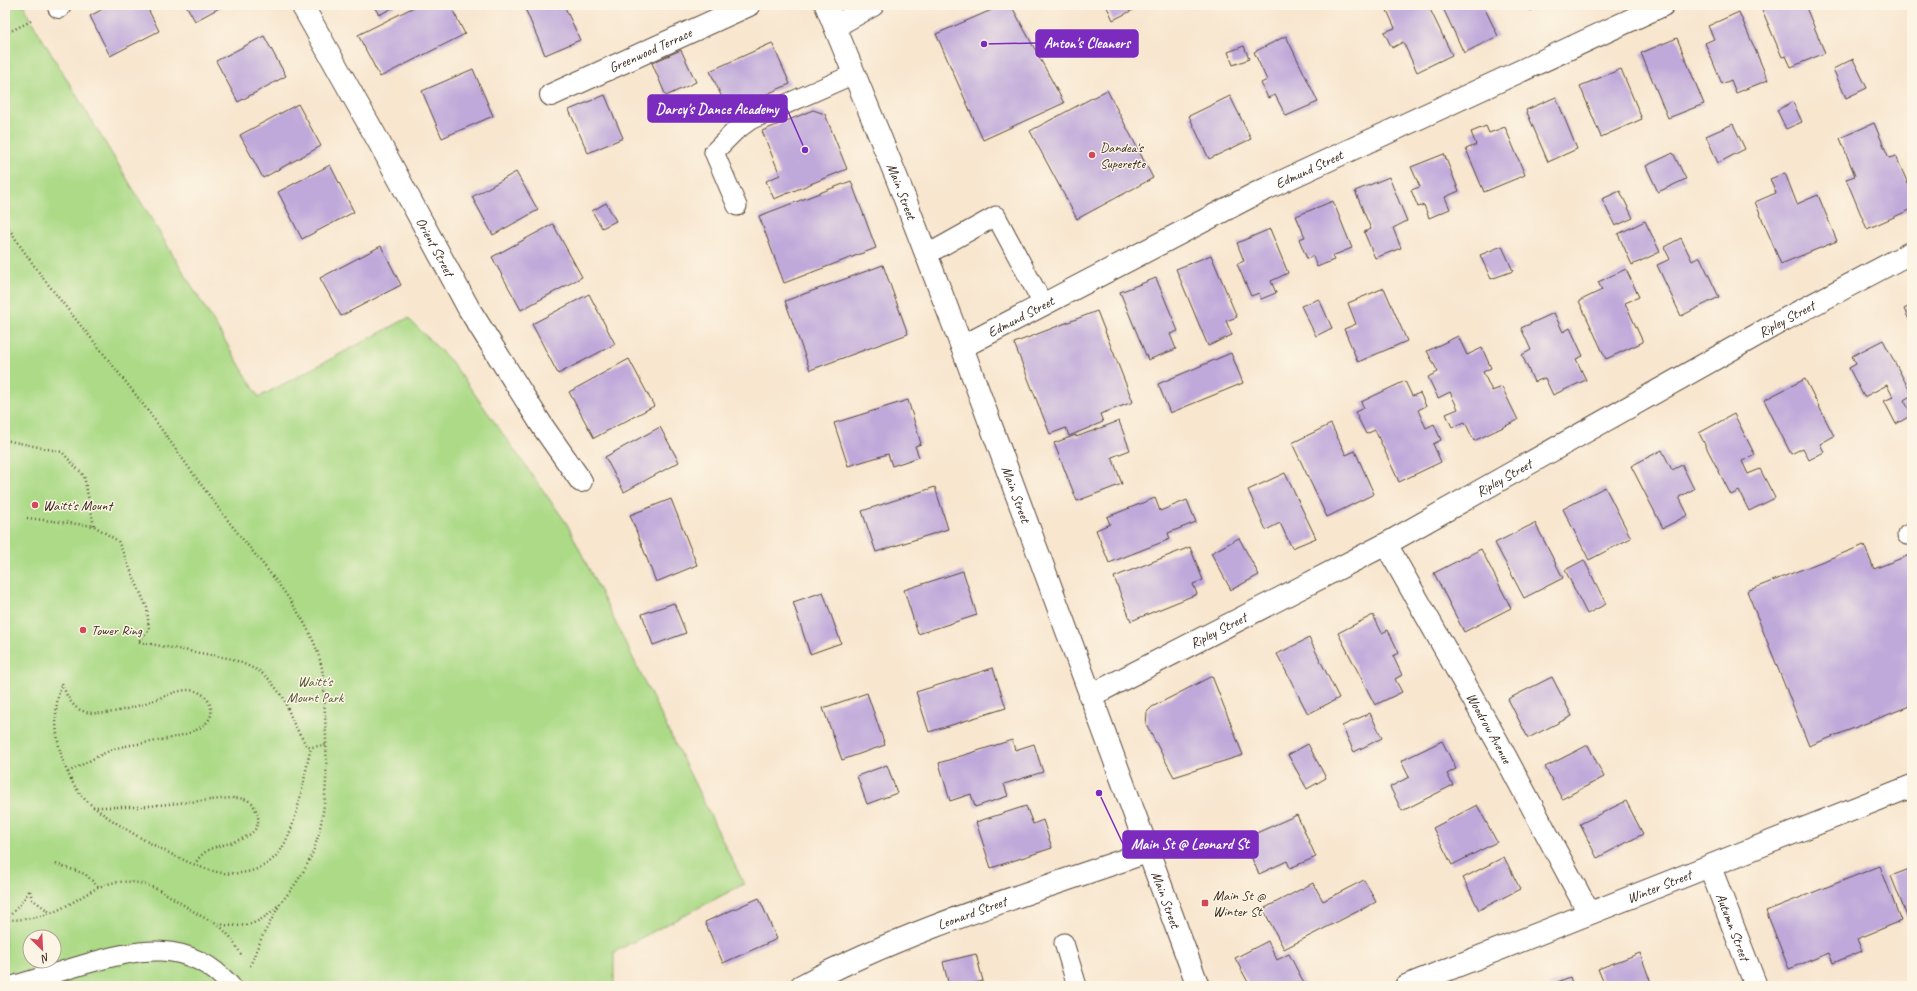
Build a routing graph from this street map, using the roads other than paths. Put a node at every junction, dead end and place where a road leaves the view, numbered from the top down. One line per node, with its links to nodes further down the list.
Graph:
1 (302, 5): 14 (street, Orient Street)
2 (749, 5): 8 (street, Greenwood Terrace)
3 (826, 5): 6 (street, Main Street)
4 (874, 5): 6 (street)
5 (1663, 5): 12 (street, Edmund Street)
6 (834, 26): 7 (street, Main Street)
7 (854, 74): 9 (lane); 11 (street, Main Street)
8 (551, 95)
9 (737, 206)
10 (1912, 252): 15 (street, Ripley Street)
11 (926, 255): 12 (lane); 13 (street, Main Street)
12 (1043, 304): 13 (street, Edmund Street)
13 (962, 347): 16 (street, Main Street)
14 (581, 481)
15 (1386, 544): 16 (street, Ripley Street); 20 (street, Woodrow Avenue)
16 (1090, 696): 18 (street, Main Street)
17 (1912, 786): 19 (street, Winter Street)
18 (1147, 852): 24 (street, Leonard Street); 26 (street, Main Street)
19 (1710, 867): 20 (street, Winter Street); 28 (street, Autumn Street)
20 (1590, 913): 27 (street, Winter Street)
21 (1064, 943): 25 (lane)
22 (12, 986): 23 (lane)
23 (231, 986)
24 (801, 986)
25 (1078, 986)
26 (1198, 986)
27 (1406, 986)
28 (1756, 986)

